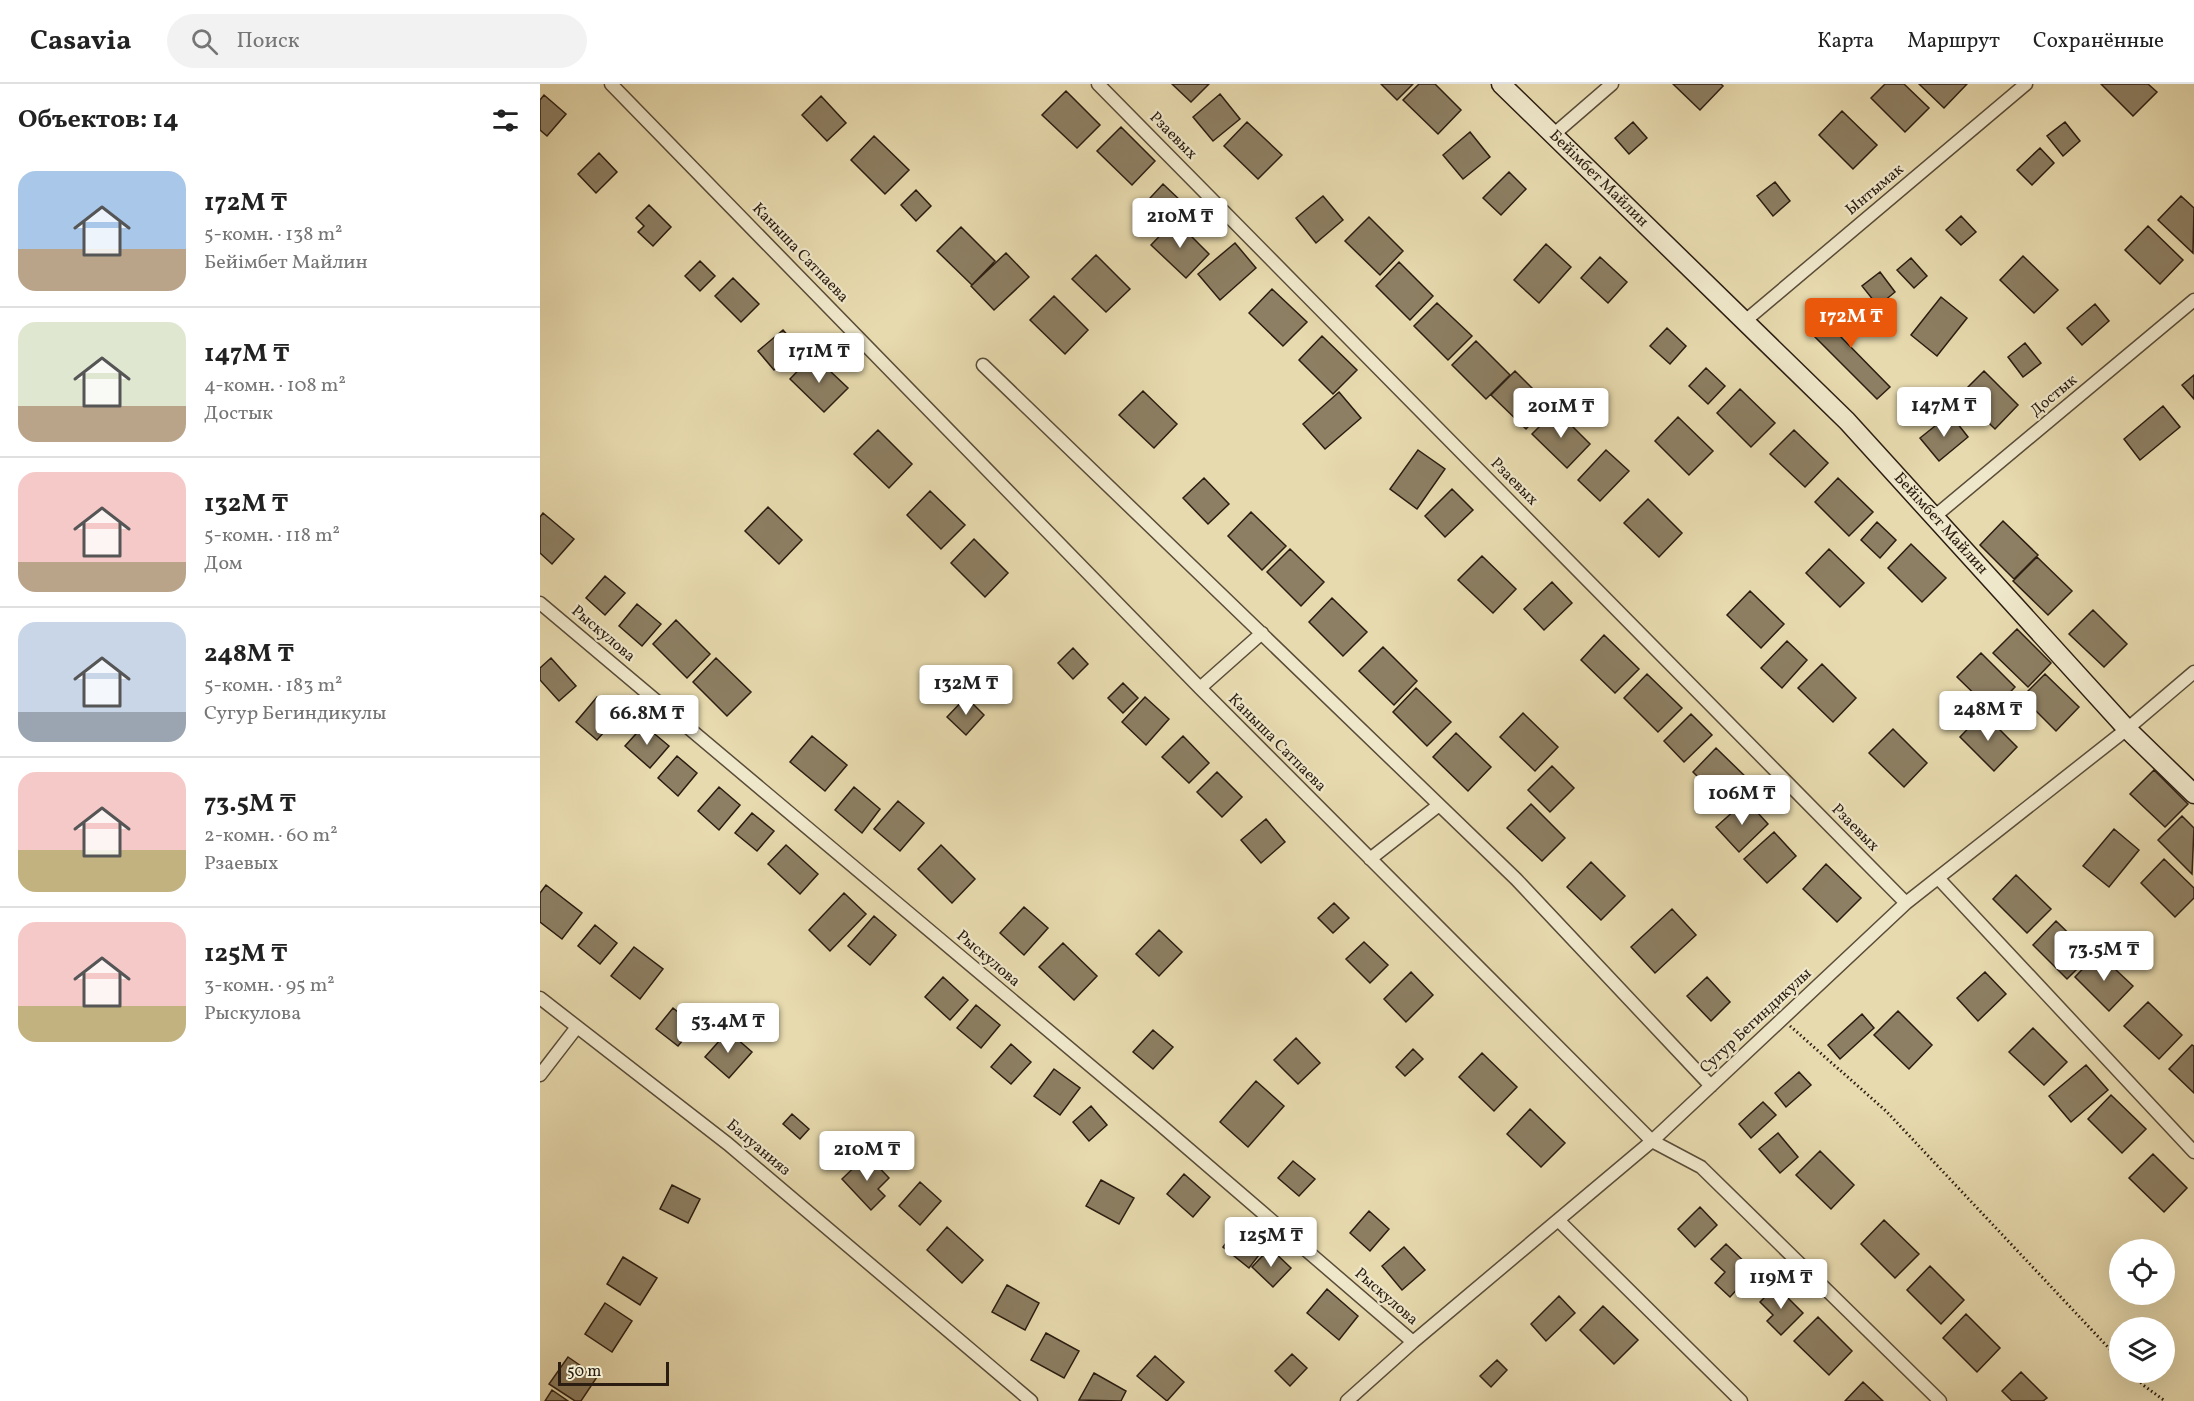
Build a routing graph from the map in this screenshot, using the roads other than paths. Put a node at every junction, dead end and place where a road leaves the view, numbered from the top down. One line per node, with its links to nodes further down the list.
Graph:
1 (611, 84): 14 (street, Каныша Сатпаева)
2 (1098, 84): 20 (street, Рзаевых)
3 (1501, 84): 6 (street, Бейімбет Майлин)
4 (1612, 84): 6 (street)
5 (2026, 84): 8 (street, Ынтымак)
6 (1553, 135): 8 (street, Бейімбет Майлин)
7 (2194, 300): 10 (street, Достык)
8 (1745, 321): 10 (street, Бейімбет Майлин)
9 (983, 365): 12 (street)
10 (1934, 517): 15 (street, Бейімбет Майлин)
11 (540, 603): 28 (street, Рыскулова)
12 (1262, 633): 14 (street); 17 (street)
13 (2194, 672): 15 (street, Сугур Бегиндикулы)
14 (1200, 688): 18 (street, Каныша Сатпаева)
15 (2127, 729): 16 (street, Бейімбет Майлин); 19 (street, Сугур Бегиндикулы)
16 (2194, 794)
17 (1439, 805): 18 (street); 24 (street)
18 (1370, 859): 25 (street, Каныша Сатпаева)
19 (1938, 878): 20 (street, Сугур Бегиндикулы); 26 (street)
20 (1906, 903): 24 (street, Сугур Бегиндикулы)
21 (540, 998): 22 (street, Балуанияз)
22 (577, 1027): 23 (street); 29 (street, Балуанияз)
23 (540, 1075)
24 (1712, 1086): 25 (street, Сугур Бегиндикулы)
25 (1652, 1141): 27 (street, Сугур Бегиндикулы); 32 (street, Каныша Сатпаева)
26 (2194, 1152)
27 (1558, 1220): 28 (street, Сугур Бегиндикулы); 31 (street)
28 (1413, 1342): 30 (street, Сугур Бегиндикулы)
29 (1031, 1401)
30 (1347, 1401)
31 (1741, 1401)
32 (1940, 1401)

